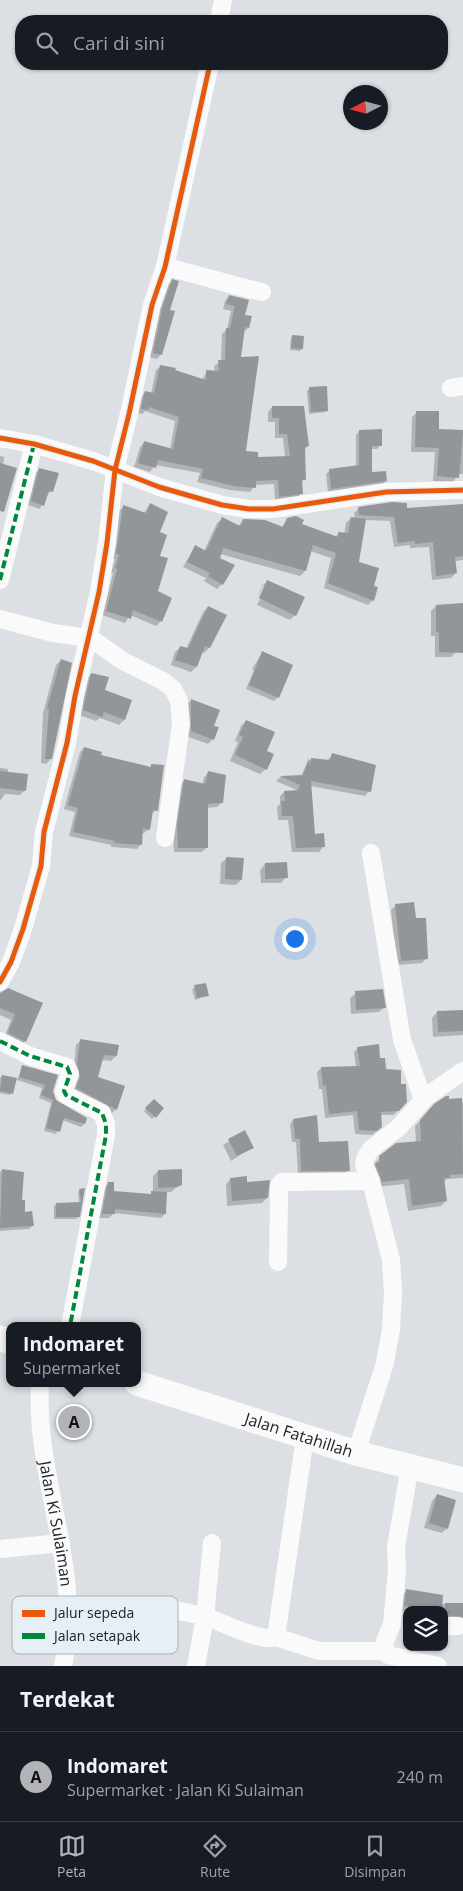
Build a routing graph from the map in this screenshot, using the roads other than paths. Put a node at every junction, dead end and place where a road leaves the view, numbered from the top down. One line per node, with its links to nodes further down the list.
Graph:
1 (223, 0): 2 (street)
2 (220, 15)
3 (209, 70): 4 (street)
4 (165, 267): 5 (street); 8 (street)
5 (262, 292)
6 (0, 438): 7 (street)
7 (34, 444): 8 (street); 10 (street)
8 (115, 470): 9 (street); 12 (street)
9 (463, 490)
10 (0, 580)
11 (0, 619): 12 (street)
12 (90, 638): 13 (street); 15 (street)
13 (166, 838)
14 (370, 853): 18 (street)
15 (0, 982)
16 (0, 1041): 21 (street)
17 (463, 1071): 18 (street)
18 (423, 1100): 19 (street)
19 (371, 1181): 20 (street); 25 (street)
20 (278, 1262)
21 (71, 1322)
22 (141, 1384): 24 (street, Jalan Fatahillah)
23 (40, 1387): 28 (street, Jalan Ki Sulaiman)
24 (304, 1438): 25 (street, Jalan Fatahillah); 35 (street)
25 (356, 1453): 26 (street, Jalan Fatahillah)
26 (410, 1466): 27 (street, Jalan Fatahillah); 34 (street)
27 (463, 1480)
28 (61, 1543): 30 (street); 31 (street, Jalan Ki Sulaiman)
29 (212, 1543): 33 (street)
30 (0, 1549)
31 (67, 1596)
32 (178, 1614): 33 (street)
33 (205, 1617): 35 (street); 37 (street)
34 (400, 1624): 36 (street)
35 (276, 1637): 36 (street)
36 (384, 1651): 38 (street)
37 (196, 1666)
38 (438, 1666)

